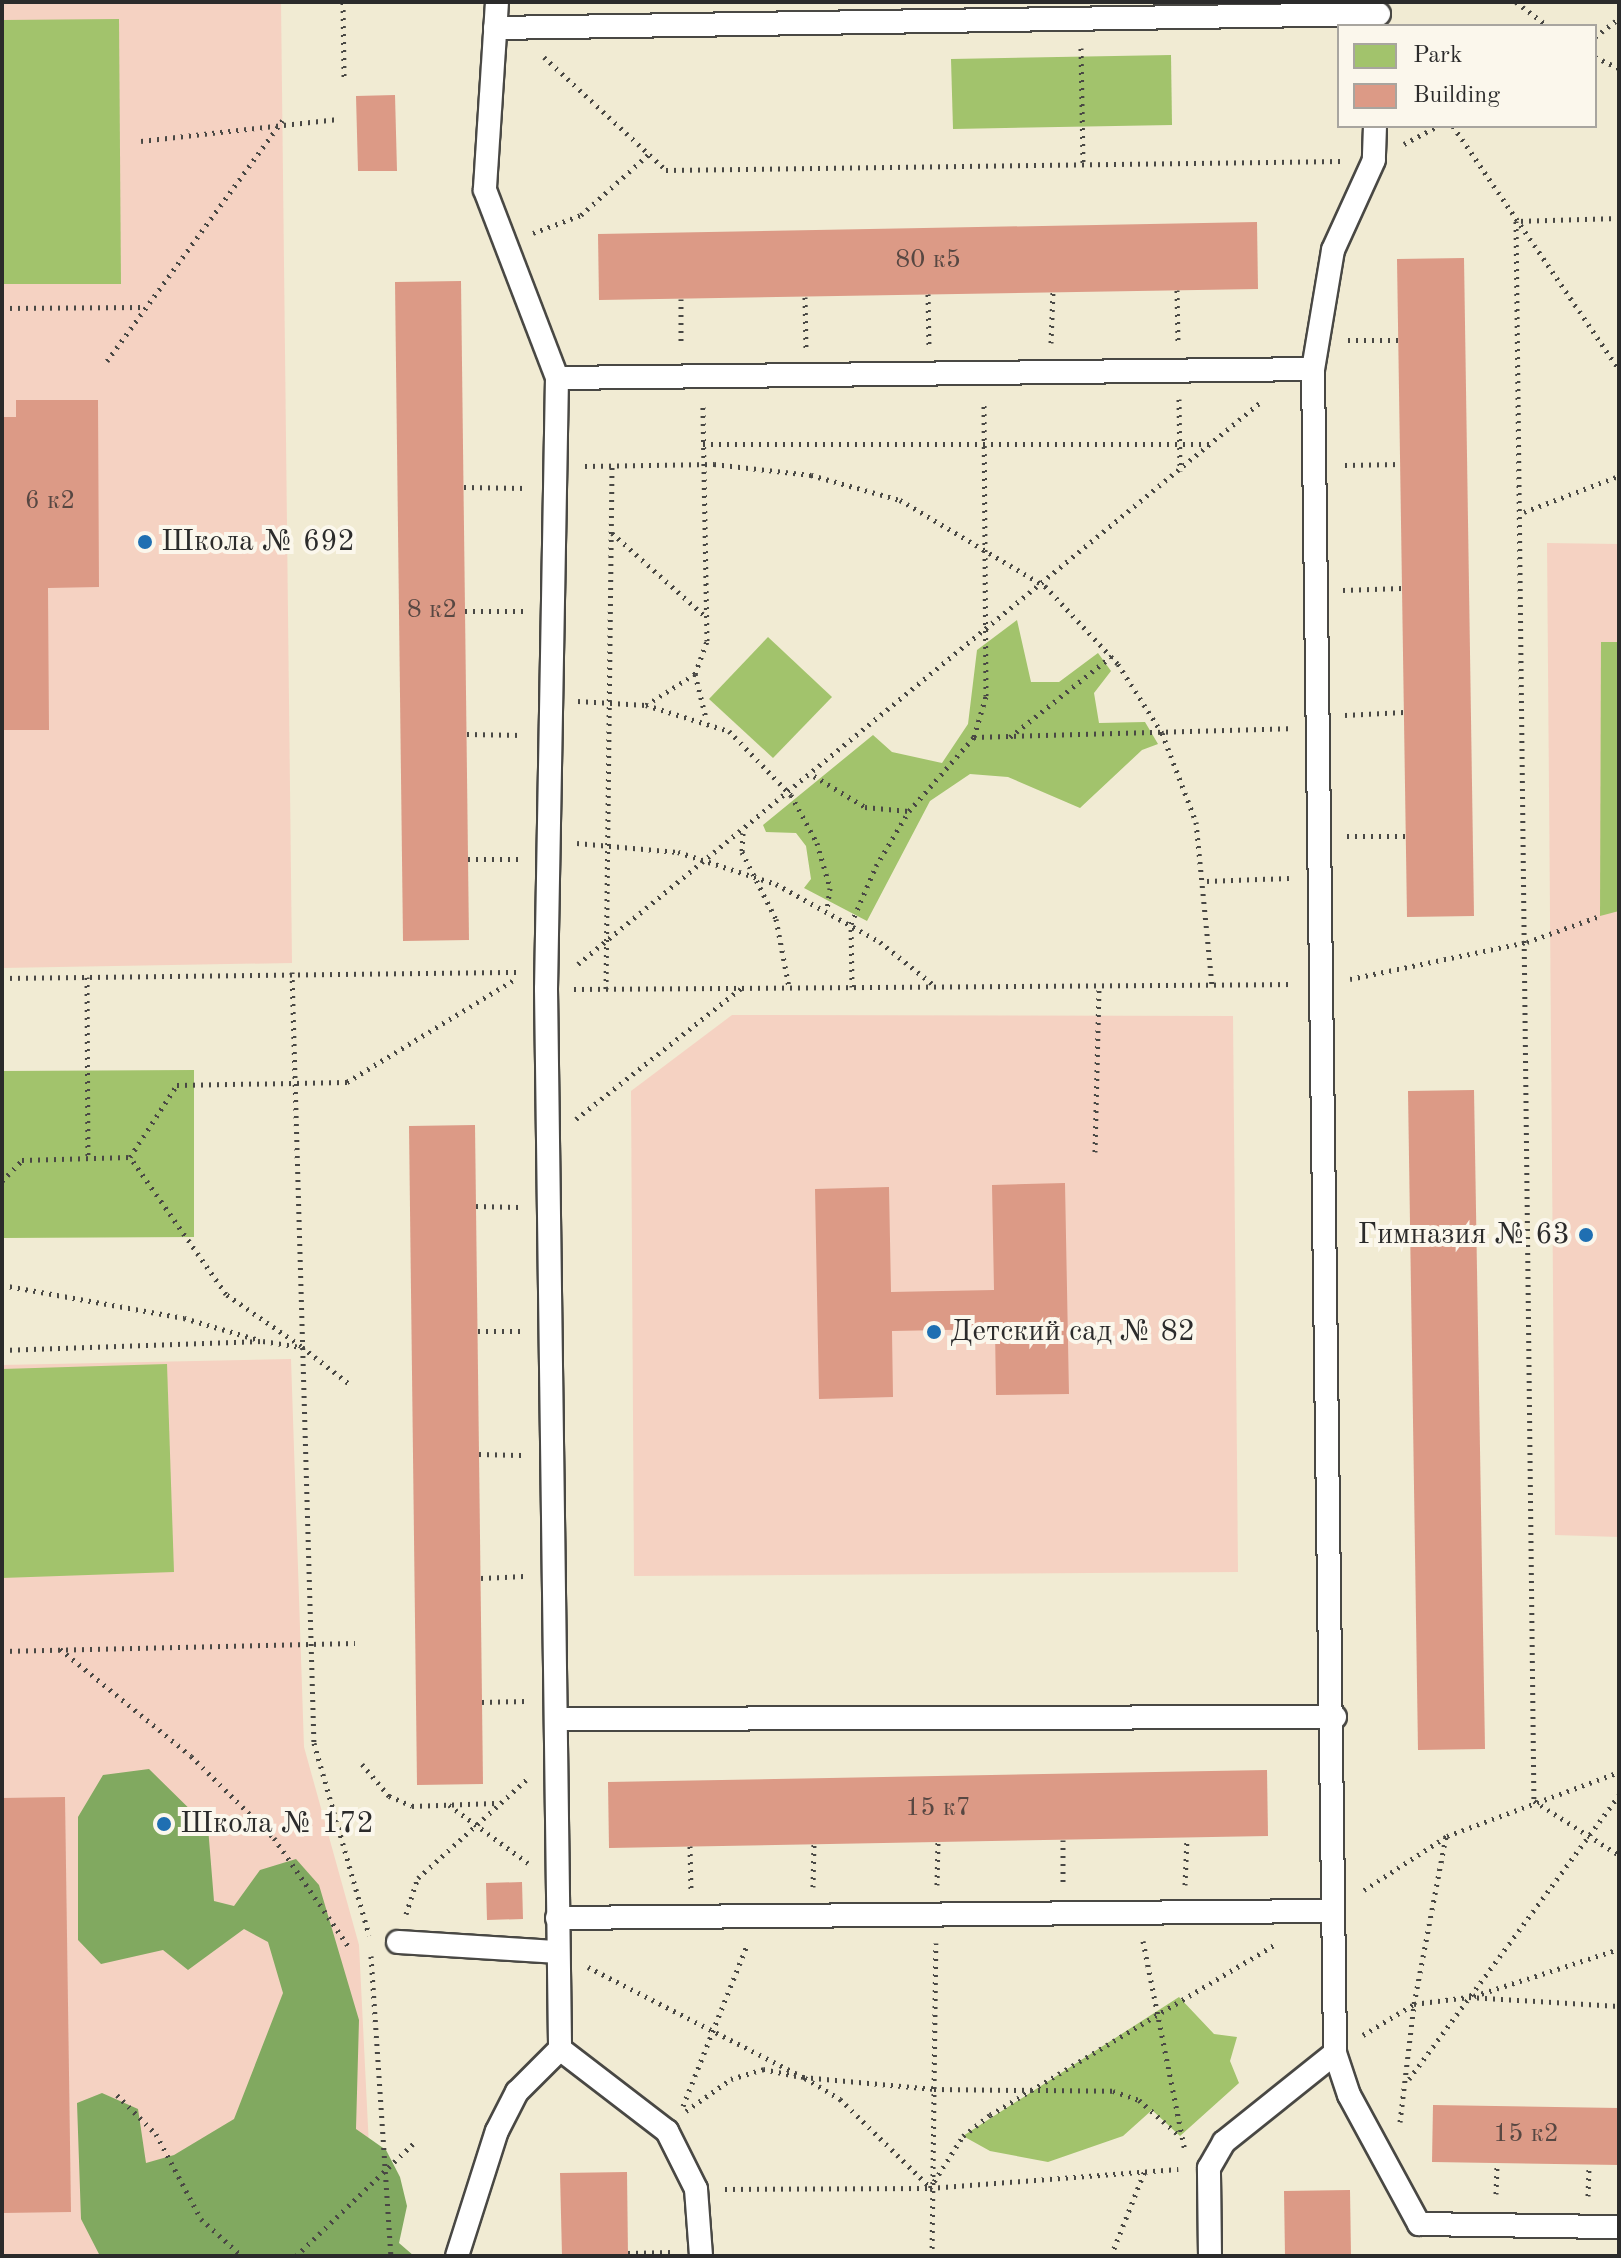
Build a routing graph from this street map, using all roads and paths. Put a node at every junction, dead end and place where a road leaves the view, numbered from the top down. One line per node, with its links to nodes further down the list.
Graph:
1 (497, 2): 8 (lane)
2 (1516, 2): 7 (path)
3 (344, 3): 12 (path)
4 (1379, 14): 6 (lane)
5 (1619, 18): 9 (path)
6 (1080, 19): 8 (lane); 20 (path)
7 (1545, 24)
8 (504, 28): 18 (path); 23 (lane)
9 (1597, 35)
10 (1597, 58): 11 (path)
11 (1619, 68)
12 (344, 77)
13 (336, 119): 14 (path)
14 (283, 120): 17 (path); 28 (path)
15 (1375, 128): 19 (lane)
16 (1454, 128): 22 (path)
17 (141, 141)
18 (649, 154): 20 (path); 23 (path)
19 (1374, 160): 20 (path); 30 (lane)
20 (1083, 165)
21 (1619, 218): 22 (path)
22 (1516, 221): 34 (path); 51 (path)
23 (510, 242): 40 (lane)
24 (1053, 292): 36 (path)
25 (928, 294): 37 (path)
26 (805, 297): 38 (path)
27 (681, 299): 39 (path)
28 (146, 307): 29 (path); 32 (path)
29 (2, 308)
30 (1318, 339): 31 (path); 33 (lane)
31 (1399, 340)
32 (107, 361)
33 (1306, 369): 36 (lane); 43 (path); 46 (lane)
34 (1619, 369)
35 (984, 373): 36 (lane); 37 (lane); 42 (path)
36 (1050, 373)
37 (929, 374): 38 (lane)
38 (807, 375): 39 (lane)
39 (692, 376): 40 (lane); 41 (path)
40 (557, 378): 49 (lane)
41 (703, 444): 42 (path); 44 (path)
42 (984, 444): 43 (path); 53 (path)
43 (1211, 444): 54 (path)
44 (703, 464): 47 (path); 53 (path); 59 (path)
45 (1400, 464): 46 (path)
46 (1316, 465): 56 (lane)
47 (612, 466): 49 (path); 52 (path)
48 (1619, 476): 51 (path)
49 (556, 477): 50 (path); 58 (lane)
50 (464, 487)
51 (1524, 512): 91 (path)
52 (611, 532): 59 (path); 64 (path)
53 (985, 548): 54 (path); 60 (path)
54 (1045, 586): 60 (path); 61 (path)
55 (1402, 588): 56 (path)
56 (1318, 591): 68 (lane)
57 (465, 611): 58 (path)
58 (554, 611): 63 (lane)
59 (707, 618): 62 (path)
60 (986, 634): 72 (path); 74 (path)
61 (1112, 656): 69 (path); 73 (path)
62 (695, 674): 65 (path); 67 (path)
63 (552, 700): 64 (path); 71 (lane)
64 (609, 701): 65 (path); 80 (path)
65 (646, 705): 67 (path)
66 (1404, 712): 68 (path)
67 (706, 718): 75 (path)
68 (1321, 721): 69 (path); 78 (lane)
69 (1162, 733): 73 (path); 86 (path)
70 (467, 734): 71 (path)
71 (552, 735): 81 (lane)
72 (974, 737): 73 (path); 76 (path)
73 (1010, 737)
74 (814, 776): 75 (path); 76 (path)
75 (791, 795): 77 (path); 87 (path)
76 (909, 811): 89 (path)
77 (743, 832): 83 (path); 85 (path)
78 (1324, 836): 79 (path); 84 (lane)
79 (1406, 836)
80 (607, 843): 81 (path); 83 (path); 90 (path)
81 (549, 851): 82 (path); 102 (lane)
82 (468, 859)
83 (705, 861): 85 (path); 90 (path)
84 (1325, 876): 86 (path); 95 (lane)
85 (759, 879): 87 (path); 99 (path)
86 (1207, 881): 96 (path)
87 (827, 909): 89 (path)
88 (1600, 916): 91 (path)
89 (851, 924): 97 (path); 100 (path)
90 (606, 941): 102 (path); 103 (path)
91 (1527, 942): 95 (path); 134 (path)
92 (292, 972): 93 (path); 104 (path); 104 (path)
93 (87, 977): 94 (path); 108 (path)
94 (2, 978)
95 (1327, 983): 96 (path); 129 (lane)
96 (1212, 984): 98 (path)
97 (935, 986): 98 (path); 100 (path)
98 (1099, 986): 106 (path)
99 (789, 987): 100 (path); 101 (path)
100 (852, 987)
101 (742, 988): 103 (path); 105 (path)
102 (546, 989): 103 (path); 105 (lane)
103 (606, 989)
104 (290, 1085): 107 (path); 116 (path)
105 (549, 1141): 111 (lane)
106 (1095, 1152)
107 (130, 1157): 108 (path); 116 (path)
108 (88, 1158): 109 (path)
109 (2, 1181)
110 (476, 1206): 111 (path)
111 (550, 1208): 114 (lane)
112 (2, 1285): 115 (path)
113 (478, 1331): 114 (path)
114 (552, 1331): 120 (lane)
115 (263, 1341): 116 (path); 117 (path)
116 (302, 1347): 118 (path); 123 (path)
117 (2, 1350)
118 (352, 1386)
119 (479, 1454): 120 (path)
120 (554, 1456): 121 (lane)
121 (557, 1574): 122 (path); 128 (lane)
122 (481, 1578)
123 (308, 1641): 124 (path); 125 (path); 178 (path)
124 (355, 1643)
125 (60, 1649): 126 (path); 158 (path)
126 (2, 1651)
127 (482, 1702): 128 (path)
128 (561, 1710): 129 (lane); 130 (lane)
129 (1335, 1717): 147 (lane)
130 (560, 1754): 135 (path); 146 (lane)
131 (362, 1764): 136 (path)
132 (1619, 1772): 134 (path)
133 (1619, 1795): 139 (path)
134 (1534, 1801): 138 (path); 139 (path)
135 (495, 1803): 136 (path); 137 (path)
136 (448, 1805): 137 (path)
137 (475, 1823): 146 (path); 157 (path)
138 (1447, 1836): 147 (path); 162 (path)
139 (1589, 1836): 145 (path); 161 (path)
140 (1187, 1838): 148 (path)
141 (1063, 1840): 151 (path)
142 (938, 1842): 150 (path)
143 (814, 1844): 152 (path)
144 (690, 1846): 153 (path)
145 (1619, 1855)
146 (558, 1874): 155 (lane)
147 (1333, 1911): 148 (lane); 167 (lane)
148 (1184, 1912): 149 (lane)
149 (1137, 1913): 151 (lane); 164 (path)
150 (936, 1914): 151 (lane); 152 (lane); 170 (path)
151 (1064, 1914)
152 (813, 1915): 154 (lane)
153 (691, 1916): 154 (lane); 155 (lane)
154 (757, 1916): 165 (path)
155 (557, 1918): 160 (lane)
156 (1282, 1940): 164 (path)
157 (398, 1942): 160 (lane)
158 (349, 1947)
159 (1619, 1949): 161 (path)
160 (556, 1952): 165 (path); 166 (lane)
161 (1469, 1997): 162 (path); 163 (path); 169 (path)
162 (1414, 2004): 167 (path); 169 (path)
163 (1619, 2006)
164 (1157, 2010): 171 (path); 173 (path)
165 (719, 2030): 168 (path); 168 (path)
166 (560, 2049): 180 (lane); 187 (lane)
167 (1335, 2053): 175 (lane); 177 (lane)
168 (803, 2077): 170 (path); 179 (path)
169 (1409, 2079): 177 (path)
170 (934, 2089): 171 (path); 179 (path)
171 (1029, 2091): 173 (path); 179 (path)
172 (117, 2095): 184 (path)
173 (1180, 2136): 175 (path)
174 (414, 2143): 178 (path)
175 (1199, 2168): 176 (path); 190 (lane)
176 (1145, 2170): 179 (path); 189 (path)
177 (1389, 2174): 181 (lane)
178 (380, 2176): 185 (path); 186 (path)
179 (930, 2188): 180 (path); 188 (path)
180 (696, 2189): 183 (lane)
181 (1619, 2227)
182 (628, 2253): 183 (path)
183 (701, 2254)
184 (242, 2256)
185 (296, 2256)
186 (391, 2256)
187 (457, 2256)
188 (932, 2256)
189 (1111, 2256)
190 (1210, 2256)

